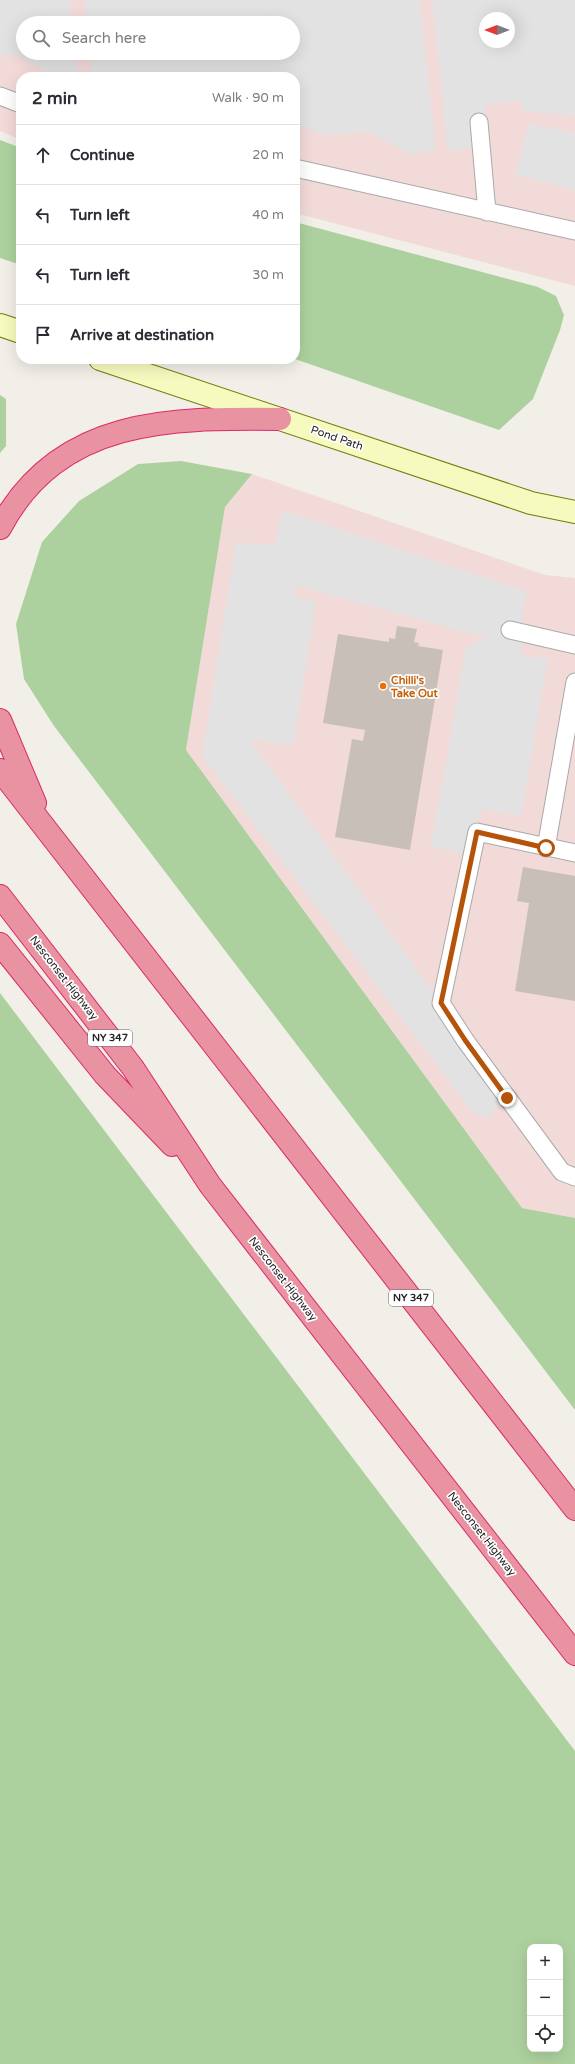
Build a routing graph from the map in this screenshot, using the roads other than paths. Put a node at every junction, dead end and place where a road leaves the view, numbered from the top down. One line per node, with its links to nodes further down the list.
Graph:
1 (0, 96): 2 (lane)
2 (16, 102)
3 (479, 122): 5 (lane)
4 (300, 169): 5 (lane)
5 (487, 212): 6 (lane)
6 (575, 231)
7 (0, 325): 8 (main road)
8 (16, 330)
9 (115, 364): 10 (main road, Pond Path)
10 (280, 419): 11 (main road, Pond Path); 12 (highway)
11 (575, 512)
12 (0, 528)
13 (510, 630): 14 (lane)
14 (575, 645)
15 (575, 682): 19 (lane)
16 (0, 720): 18 (highway)
17 (0, 770): 18 (highway, NY 347)
18 (48, 833): 25 (highway, NY 347)
19 (546, 848): 20 (lane); 23 (lane)
20 (575, 853)
21 (0, 896): 24 (highway, Nesconset Highway / NY 347)
22 (0, 944): 24 (highway)
23 (575, 1177)
24 (210, 1186): 26 (highway, Nesconset Highway / NY 347)
25 (575, 1509)
26 (572, 1651)

